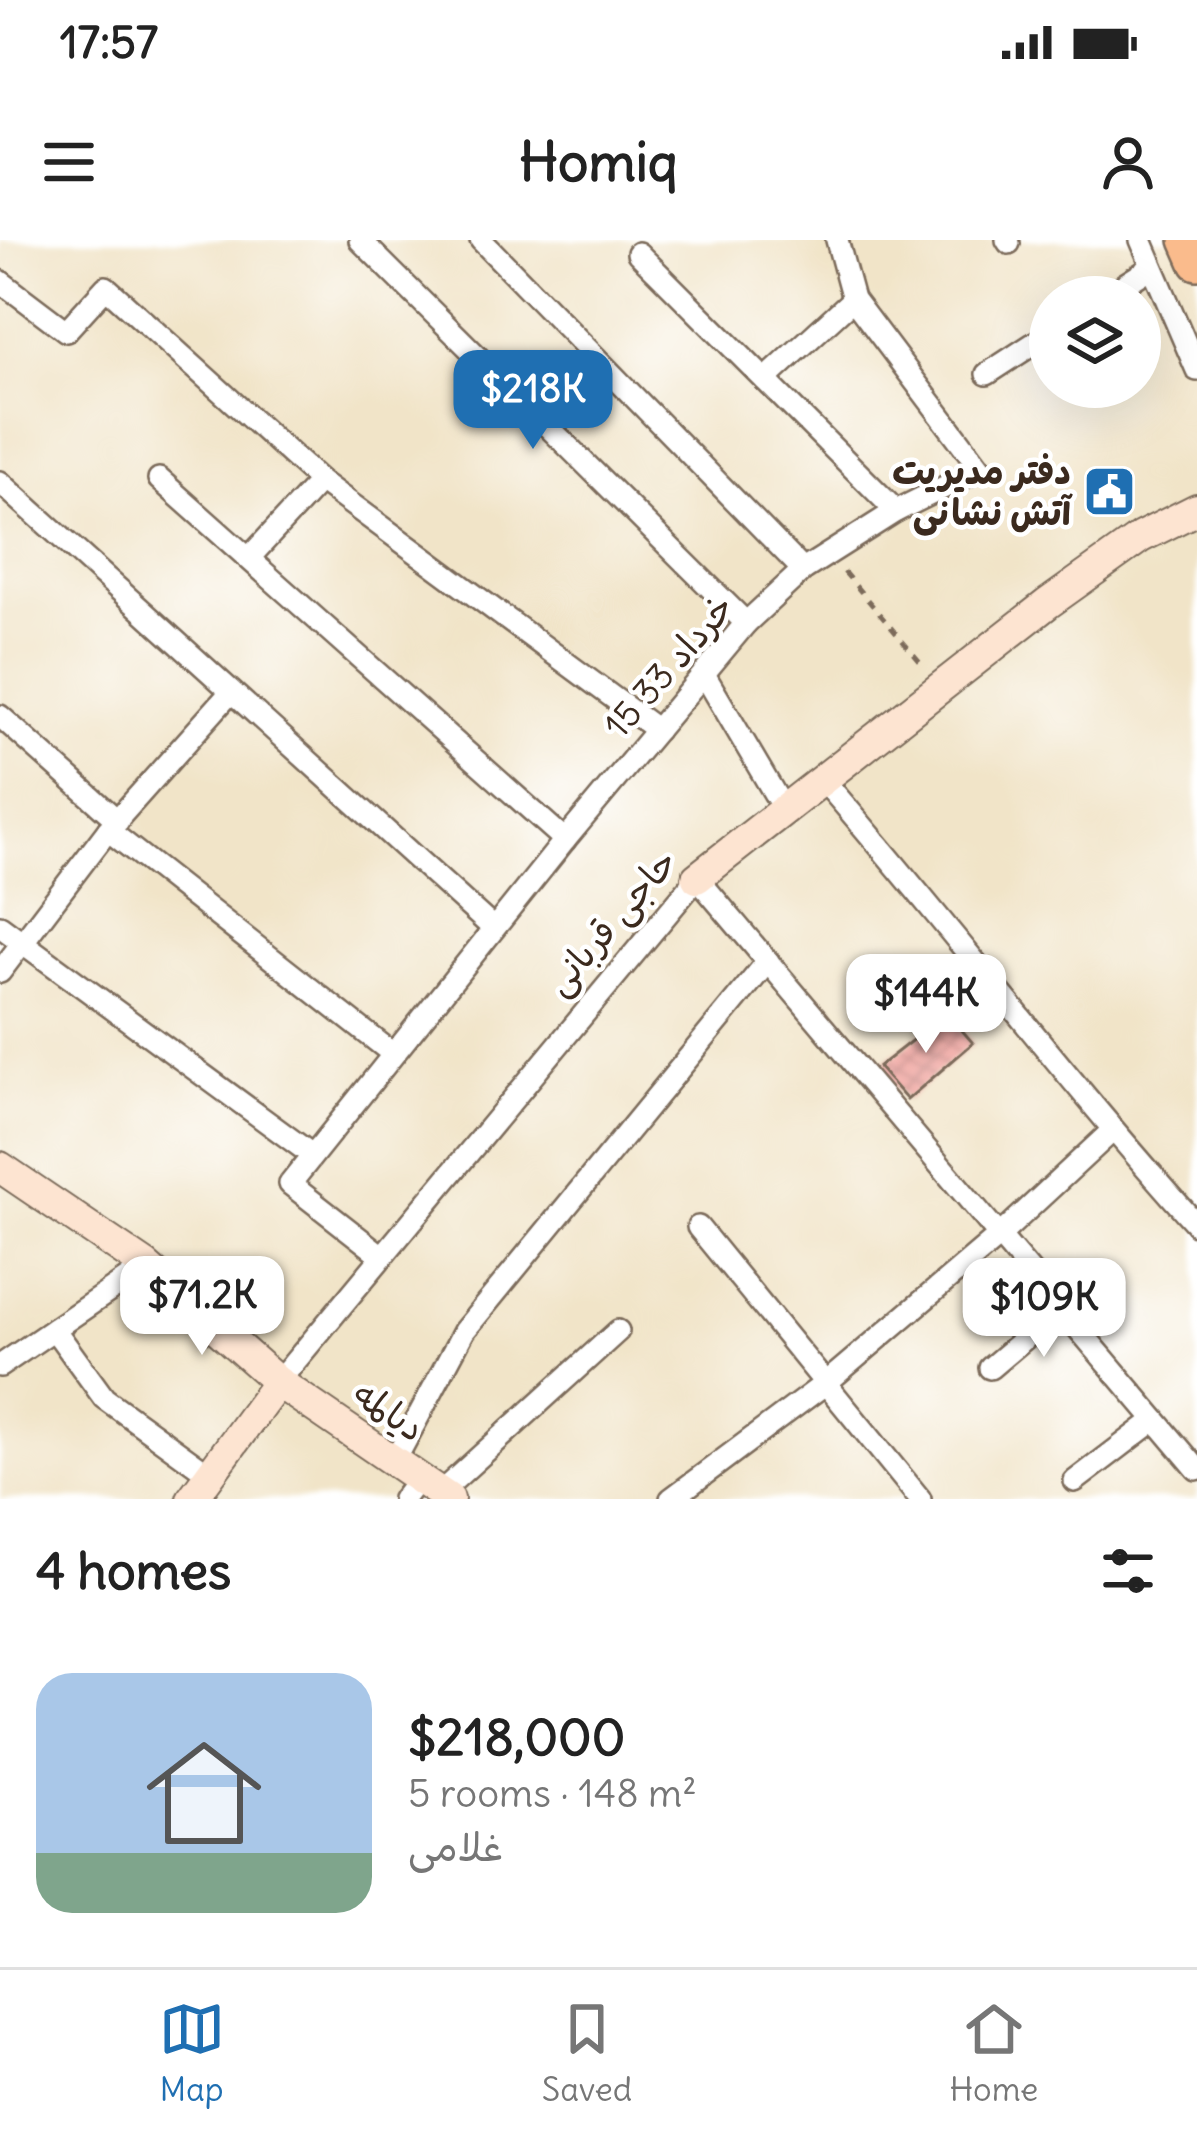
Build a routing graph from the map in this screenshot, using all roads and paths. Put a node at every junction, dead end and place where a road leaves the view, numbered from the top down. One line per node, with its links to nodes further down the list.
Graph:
1 (360, 240): 24 (street)
2 (481, 240): 23 (street)
3 (837, 240): 11 (street, 15 خرداد 33)
4 (1141, 240): 8 (street)
5 (1187, 240): 7 (main road)
6 (638, 253): 15 (street)
7 (1197, 263)
8 (1152, 266): 9 (street); 13 (street)
9 (1137, 276)
10 (0, 281): 17 (street)
11 (853, 299): 15 (street); 20 (street, 15 خرداد 33)
12 (1029, 347): 14 (street)
13 (1197, 370)
14 (987, 374)
15 (765, 380): 20 (street)
16 (159, 479): 22 (street)
17 (320, 481): 22 (street); 29 (street)
18 (0, 482): 27 (street)
19 (1197, 509): 26 (main road, حاجی قربانی)
20 (896, 511): 21 (street, 15 خرداد 33)
21 (829, 553): 23 (street, 15 خرداد 33); 26 (path)
22 (249, 559): 33 (street)
23 (803, 569): 24 (street, 15 خرداد 33)
24 (746, 623): 25 (street, 15 خرداد 33)
25 (704, 674): 29 (street, 15 خرداد 33); 31 (street)
26 (941, 687): 30 (main road, حاجی قربانی)
27 (231, 692): 32 (street); 36 (street)
28 (0, 716): 32 (street)
29 (657, 730): 33 (street, 15 خرداد 33)
30 (823, 780): 31 (main road, حاجی قربانی); 41 (street)
31 (783, 808): 34 (main road, حاجی قربانی)
32 (113, 826): 37 (street); 40 (street)
33 (565, 840): 36 (street, 15 خرداد 33)
34 (697, 878): 38 (street); 47 (street, حاجی قربانی)
35 (0, 926): 37 (street)
36 (493, 928): 40 (street, 15 خرداد 33)
37 (21, 944): 39 (street); 42 (street)
38 (768, 961): 46 (street); 59 (street)
39 (0, 972)
40 (392, 1053): 42 (street, 15 خرداد 33)
41 (1112, 1131): 44 (street); 46 (street)
42 (312, 1155): 47 (street, 15 خرداد 33)
43 (0, 1167): 48 (main road, دیالمه)
44 (1197, 1225)
45 (698, 1226): 55 (street)
46 (999, 1236): 49 (street); 55 (street)
47 (382, 1256): 54 (street, حاجی قربانی)
48 (146, 1265): 50 (street); 54 (main road, دیالمه)
49 (1060, 1309): 53 (street); 56 (street)
50 (54, 1329): 52 (street); 60 (street)
51 (618, 1330): 59 (street)
52 (0, 1366)
53 (990, 1368)
54 (278, 1382): 59 (main road, دیالمه); 60 (main road, حاجی قربانی)
55 (826, 1383): 61 (street); 62 (street)
56 (1155, 1420): 57 (street); 58 (street)
57 (1197, 1469)
58 (1075, 1481)
59 (421, 1486)
60 (201, 1487)
61 (671, 1499)
62 (920, 1499)

